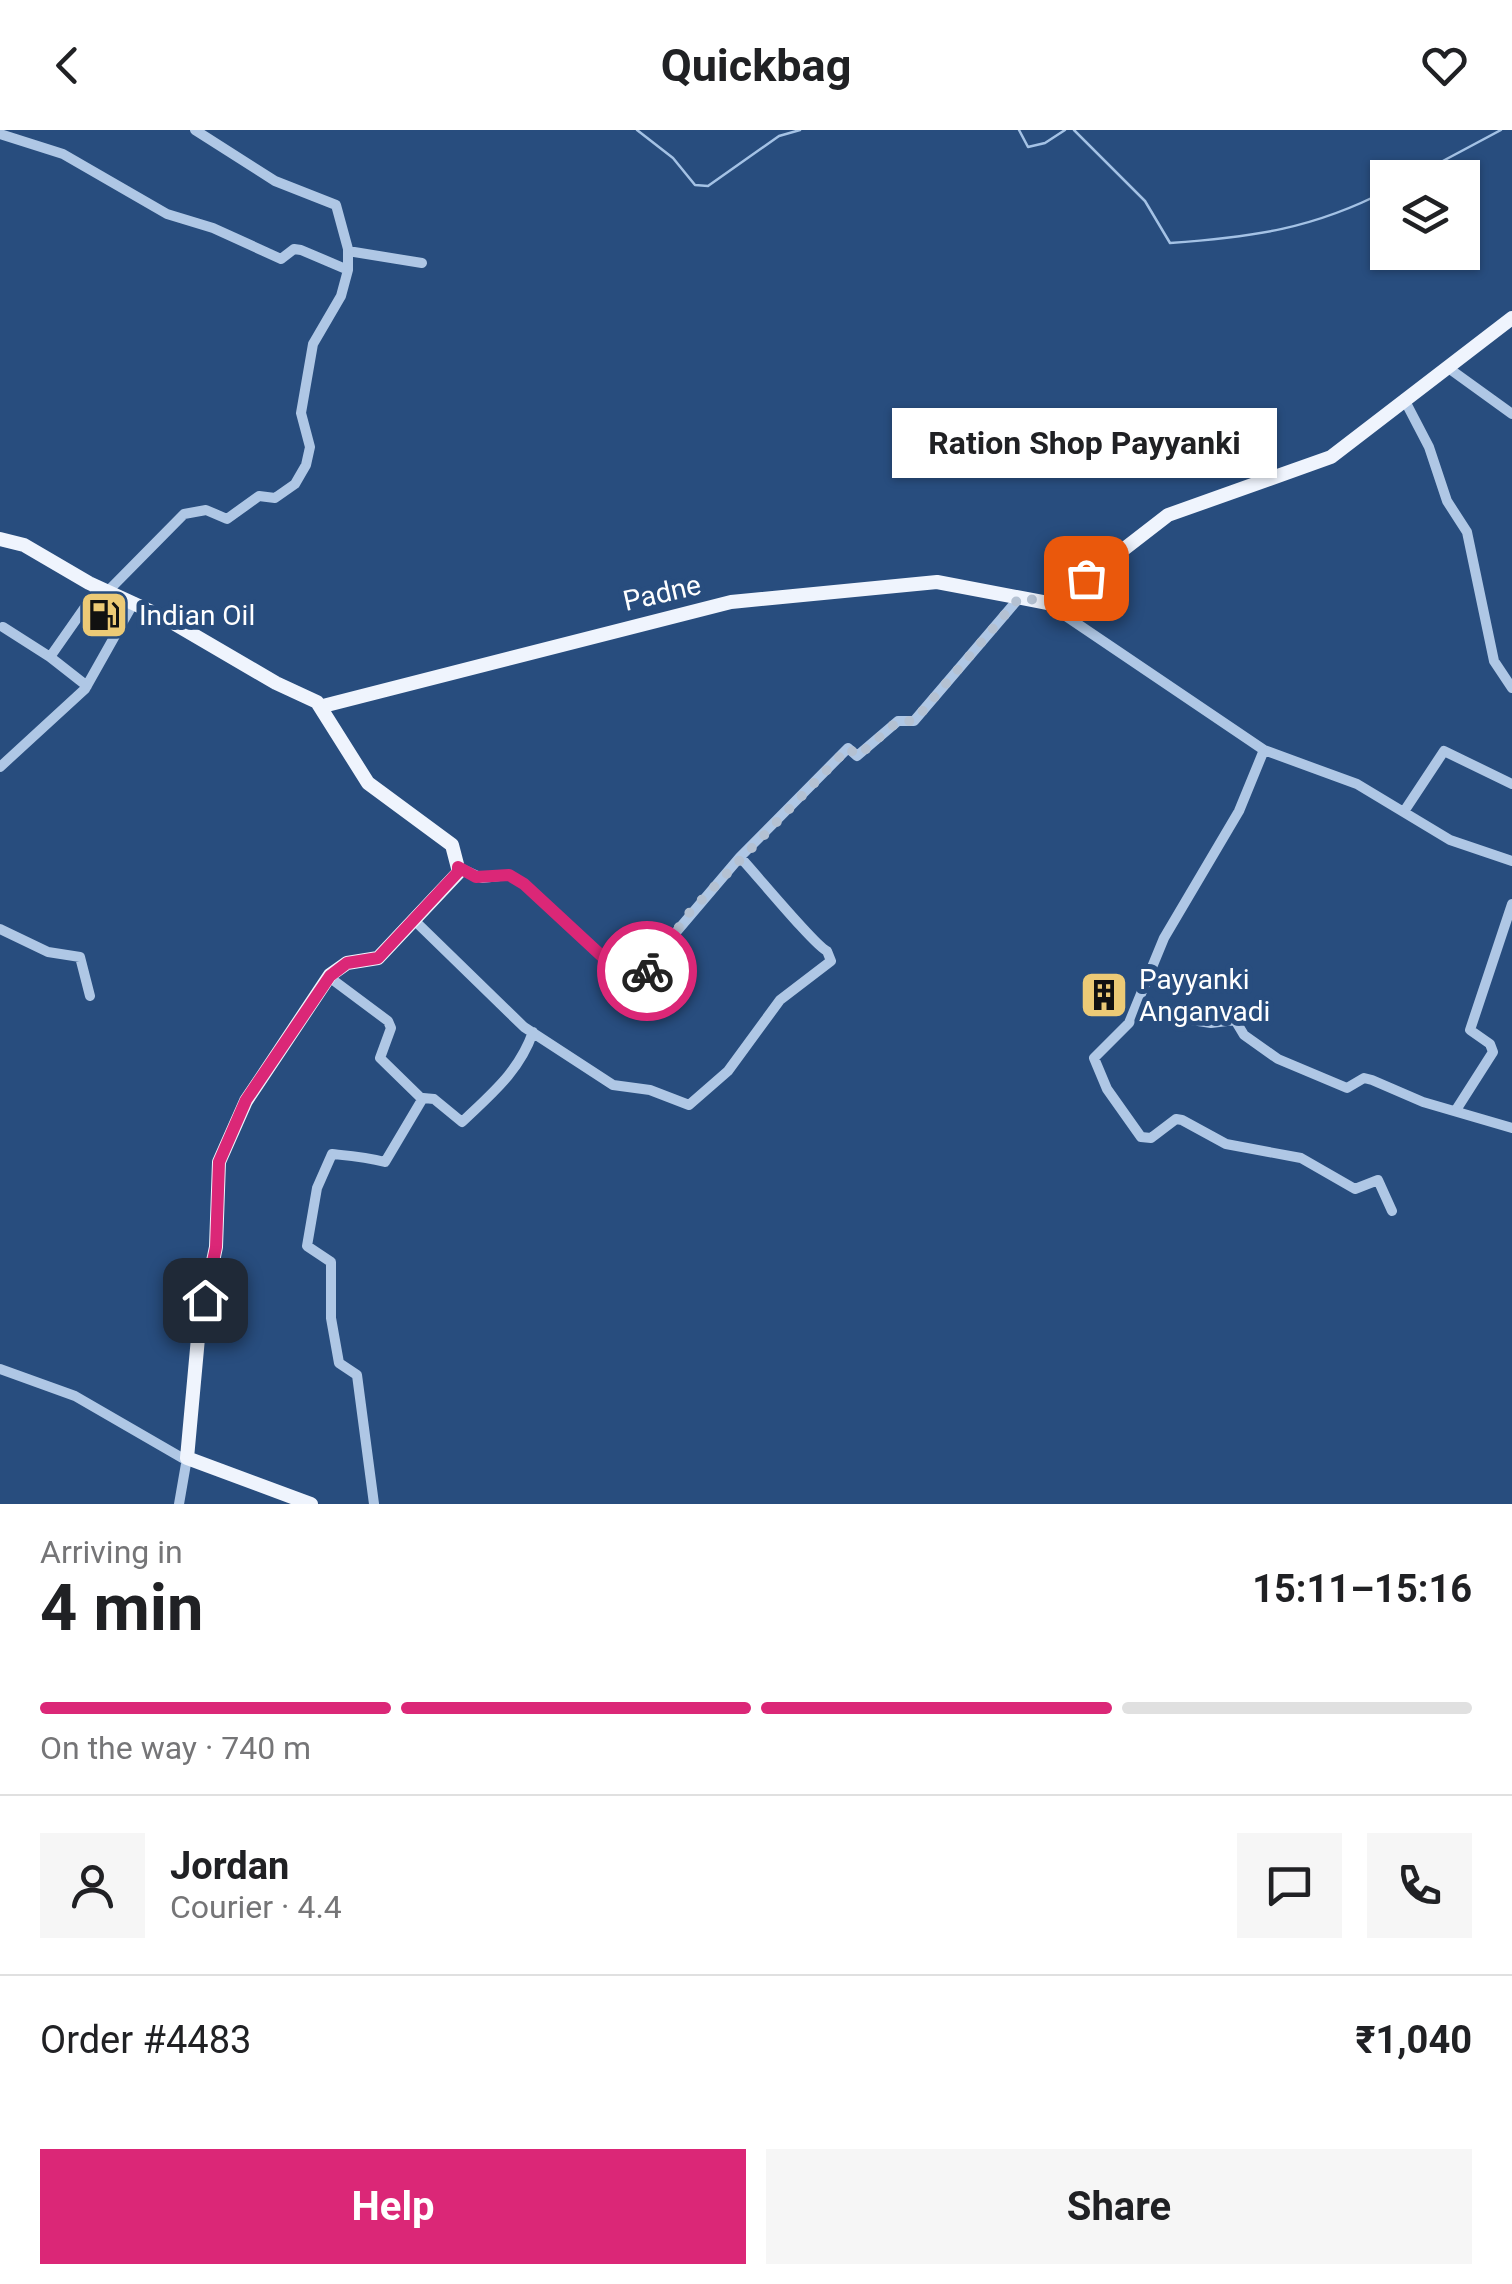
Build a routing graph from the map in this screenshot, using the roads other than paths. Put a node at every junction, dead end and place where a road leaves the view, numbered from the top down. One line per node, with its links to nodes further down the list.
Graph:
1 (195, 130): 3 (street)
2 (0, 134): 5 (street)
3 (348, 251): 4 (street); 5 (street)
4 (422, 263)
5 (348, 270): 11 (street)
6 (1512, 318): 7 (main road)
7 (1446, 367): 8 (main road); 9 (street)
8 (1404, 399): 14 (main road); 18 (street)
9 (1512, 414)
10 (0, 539): 11 (main road)
11 (103, 590): 13 (main road); 16 (street)
12 (1020, 597): 14 (main road, Padne); 19 (main road, Padne); 24 (street)
13 (134, 602): 17 (street); 19 (main road)
14 (1048, 604): 20 (street)
15 (3, 627): 16 (street)
16 (50, 657): 17 (street)
17 (86, 686): 21 (street)
18 (1512, 688)
19 (322, 706): 26 (main road)
20 (1264, 750): 23 (street); 32 (street)
21 (0, 767)
22 (1512, 784): 23 (street)
23 (1405, 810): 25 (street)
24 (740, 857): 26 (street); 33 (street)
25 (1512, 861)
26 (458, 867): 28 (main road)
27 (1512, 904): 35 (street)
28 (414, 920): 30 (main road); 33 (street)
29 (0, 928): 31 (street)
30 (329, 977): 34 (street); 39 (main road)
31 (90, 996)
32 (1134, 1011): 35 (street); 37 (street)
33 (533, 1032): 34 (street)
34 (422, 1099): 42 (street)
35 (1456, 1110): 36 (street)
36 (1512, 1128)
37 (1392, 1211)
38 (0, 1369): 39 (street)
39 (185, 1459): 40 (street); 41 (main road)
40 (179, 1504)
41 (310, 1504)
42 (374, 1504)

